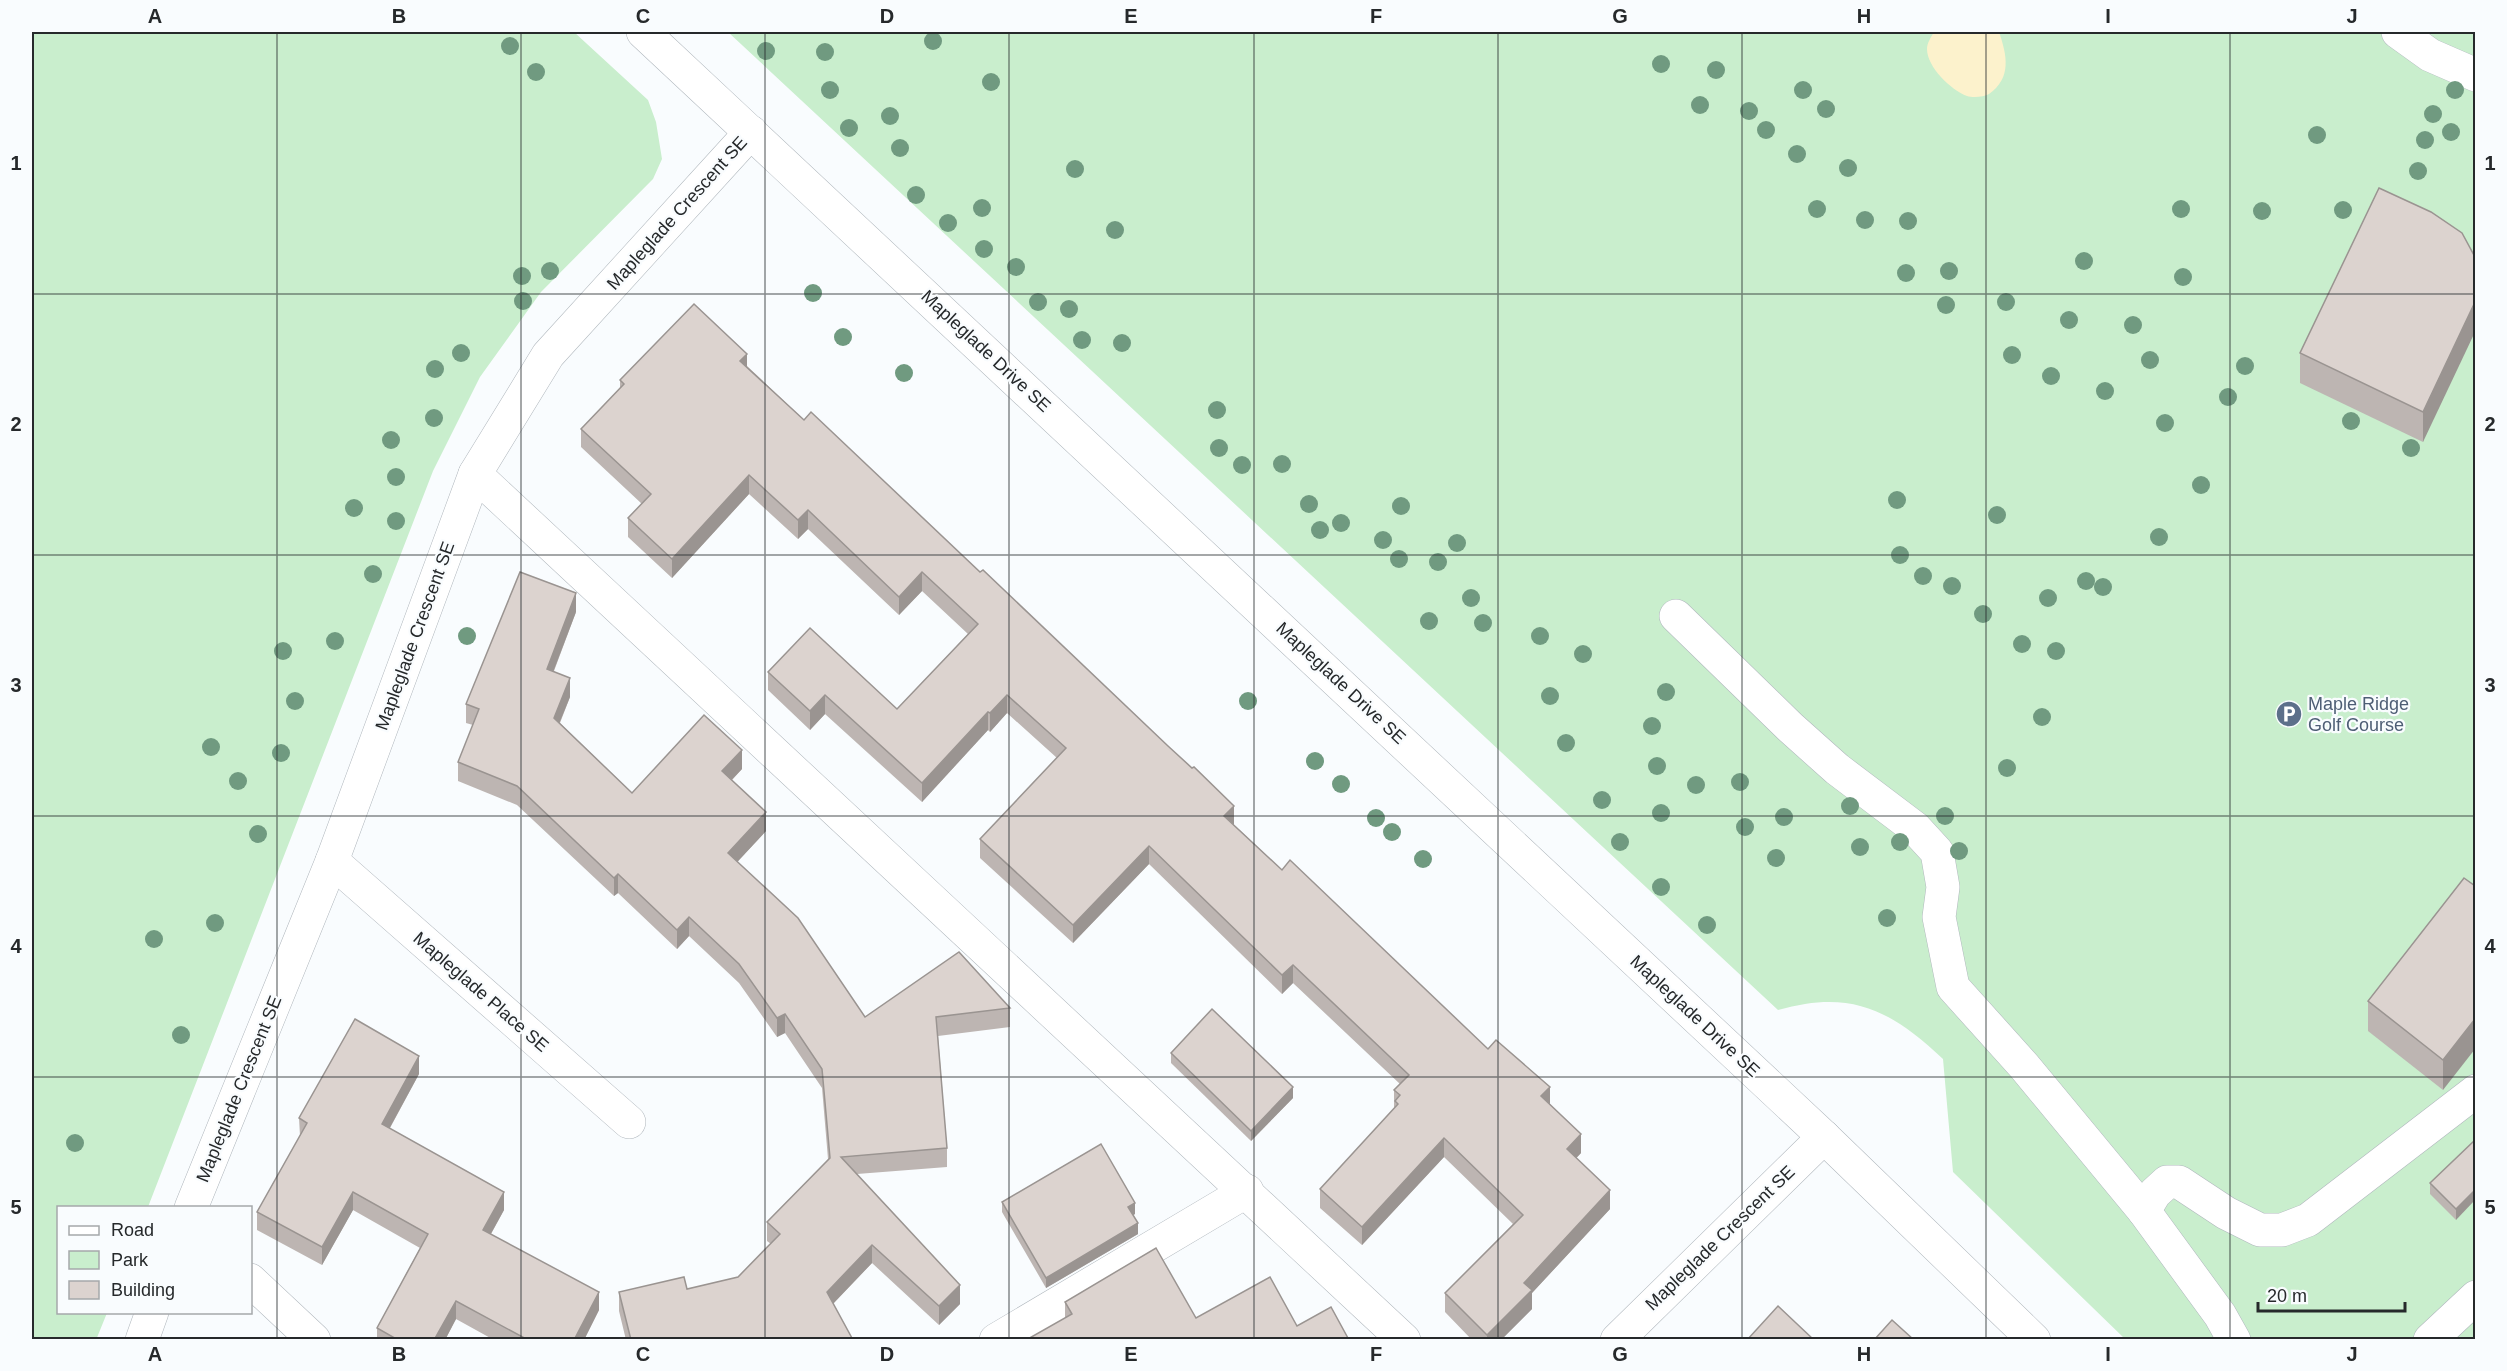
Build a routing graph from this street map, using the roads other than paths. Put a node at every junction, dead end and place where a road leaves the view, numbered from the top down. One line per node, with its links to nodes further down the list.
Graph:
1 (643, 32): 4 (street, Mapleglade Drive SE)
2 (2398, 32): 3 (street)
3 (2475, 75)
4 (751, 132): 5 (street, Mapleglade Crescent SE); 10 (street, Mapleglade Drive SE)
5 (476, 474): 7 (street, Mapleglade Crescent SE); 11 (street)
6 (1676, 615): 13 (street)
7 (332, 861): 9 (street, Mapleglade Place SE); 12 (street, Mapleglade Crescent SE)
8 (2475, 1091): 13 (street)
9 (629, 1122)
10 (1824, 1137): 21 (street, Mapleglade Crescent SE); 22 (street, Mapleglade Drive SE)
11 (1247, 1191): 19 (street); 20 (street)
12 (192, 1206)
13 (2144, 1211): 23 (street)
14 (252, 1282): 18 (street)
15 (2475, 1297): 24 (street)
16 (151, 1314): 17 (street)
17 (142, 1340)
18 (314, 1340)
19 (996, 1340)
20 (1404, 1340)
21 (1617, 1340)
22 (2034, 1340)
23 (2234, 1340)
24 (2430, 1340)

